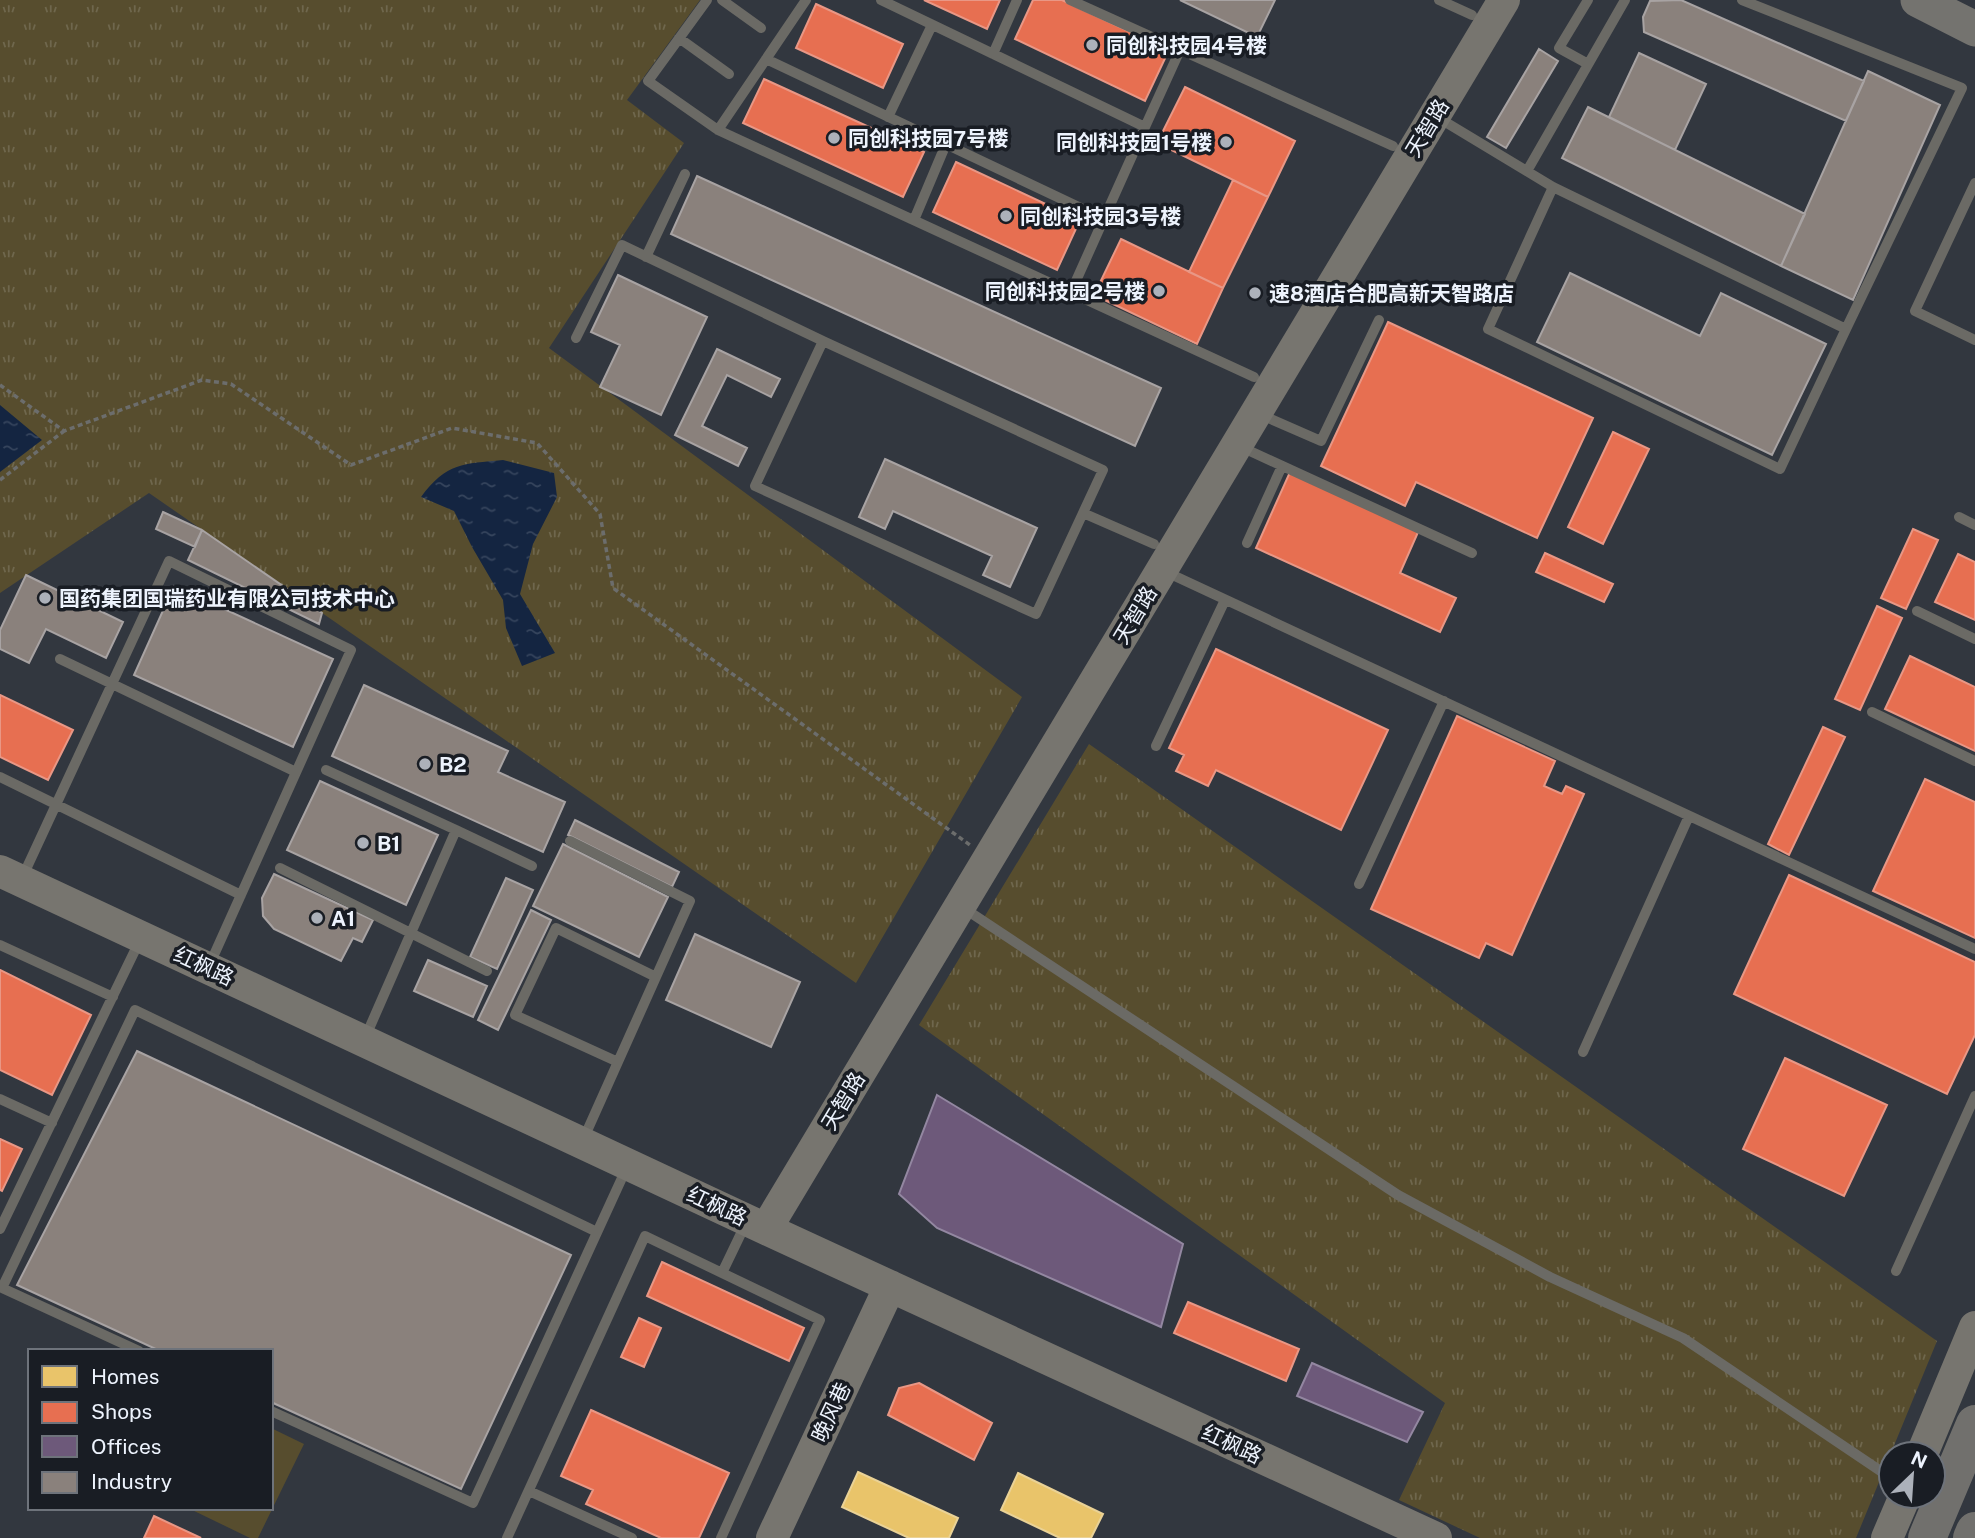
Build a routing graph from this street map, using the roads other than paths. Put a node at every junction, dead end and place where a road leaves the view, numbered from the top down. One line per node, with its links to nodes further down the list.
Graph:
1 (707, 0): 19 (lane)
2 (722, 0): 17 (lane)
3 (806, 0): 22 (lane)
4 (881, 0): 16 (lane)
5 (1017, 0): 21 (lane)
6 (1070, 0): 20 (lane)
7 (1439, 0): 14 (lane)
8 (1504, 0): 25 (street, 天智路)
9 (1587, 0): 23 (lane)
10 (1625, 0): 23 (lane)
11 (1742, 0): 40 (lane)
12 (1918, 0): 18 (main road)
13 (1940, 0): 15 (main road)
14 (1477, 8): 30 (street, 天智路)
15 (1975, 13)
16 (932, 25): 21 (lane); 26 (lane)
17 (761, 28)
18 (1975, 29)
19 (679, 38): 24 (lane); 28 (lane)
20 (1180, 50): 27 (lane); 30 (lane)
21 (993, 54): 27 (lane)
22 (766, 59): 26 (lane); 28 (lane)
23 (1588, 64): 31 (lane)
24 (729, 74)
25 (1435, 116): 31 (lane); 45 (street, 天智路)
26 (888, 117): 29 (lane)
27 (1145, 127): 35 (lane)
28 (718, 130): 36 (lane)
29 (946, 144): 35 (lane); 36 (lane)
30 (1393, 146): 44 (street, 天智路)
31 (1527, 171): 34 (lane)
32 (685, 174): 37 (lane)
33 (1975, 183): 42 (lane)
34 (1553, 187): 40 (lane); 40 (lane)
35 (1104, 219): 38 (lane)
36 (914, 220): 38 (lane)
37 (646, 257): 41 (lane); 43 (lane)
38 (1071, 292): 44 (lane)
39 (1379, 320): 45 (lane)
40 (1846, 329)
41 (576, 338)
42 (1975, 340)
43 (822, 341): 48 (lane); 48 (lane)
44 (1254, 377): 53 (street, 天智路)
45 (1256, 413): 46 (street, 天智路)
46 (1237, 445): 47 (lane); 53 (street, 天智路)
47 (1282, 466): 51 (lane); 52 (lane)
48 (1083, 513): 53 (lane)
49 (1959, 517): 50 (lane)
50 (1975, 525)
51 (1247, 543)
52 (1472, 553)
53 (1158, 557): 54 (lane); 75 (street, 天智路); 92 (street, 天智路)
54 (1225, 600): 59 (lane); 61 (lane)
55 (1917, 611): 56 (lane)
56 (1975, 639)
57 (60, 659): 58 (lane)
58 (112, 684): 64 (lane); 64 (lane); 66 (lane)
59 (1444, 701): 67 (lane); 73 (lane)
60 (1872, 712): 62 (lane)
61 (1156, 746)
62 (1975, 761)
63 (326, 770): 68 (lane)
64 (296, 772): 74 (lane)
65 (0, 777): 66 (lane)
66 (56, 804): 72 (lane); 74 (lane)
67 (1689, 816): 79 (lane); 85 (lane)
68 (456, 830): 70 (lane); 76 (lane)
69 (570, 841): 82 (lane)
70 (533, 866)
71 (280, 867): 76 (lane)
72 (10, 876): 77 (street, 红枫路)
73 (1359, 884)
74 (241, 895): 80 (lane)
75 (960, 906): 92 (street, 天智路); 103 (lane)
76 (411, 932): 81 (lane); 84 (lane)
77 (141, 937): 80 (street, 红枫路); 83 (lane)
78 (0, 945): 83 (lane)
79 (1975, 949)
80 (208, 968): 84 (street, 红枫路)
81 (487, 971)
82 (656, 977): 86 (lane); 86 (lane)
83 (113, 997): 89 (lane)
84 (363, 1041): 90 (street, 红枫路)
85 (1583, 1052)
86 (618, 1062): 90 (lane)
87 (1975, 1096): 95 (lane)
88 (0, 1099): 89 (lane)
89 (52, 1123): 93 (lane)
90 (582, 1143): 91 (street, 红枫路)
91 (628, 1165): 92 (street, 红枫路); 94 (lane)
92 (757, 1225): 96 (lane); 97 (street, 红枫路)
93 (0, 1229)
94 (597, 1232): 99 (lane); 100 (lane)
95 (1896, 1271)
96 (722, 1273): 104 (lane); 109 (lane)
97 (890, 1286): 110 (street, 晚风巷); 111 (street, 红枫路)
98 (1975, 1327): 102 (street)
99 (135, 1349)
100 (273, 1412)
101 (1975, 1424): 113 (highway)
102 (1928, 1440)
103 (1877, 1469)
104 (529, 1490): 107 (lane); 108 (lane)
105 (1899, 1510): 112 (street)
106 (1975, 1531): 114 (highway)
107 (507, 1538)
108 (632, 1538)
109 (721, 1538)
110 (772, 1538)
111 (1436, 1538)
112 (1887, 1538)
113 (1927, 1538)
114 (1972, 1538)

